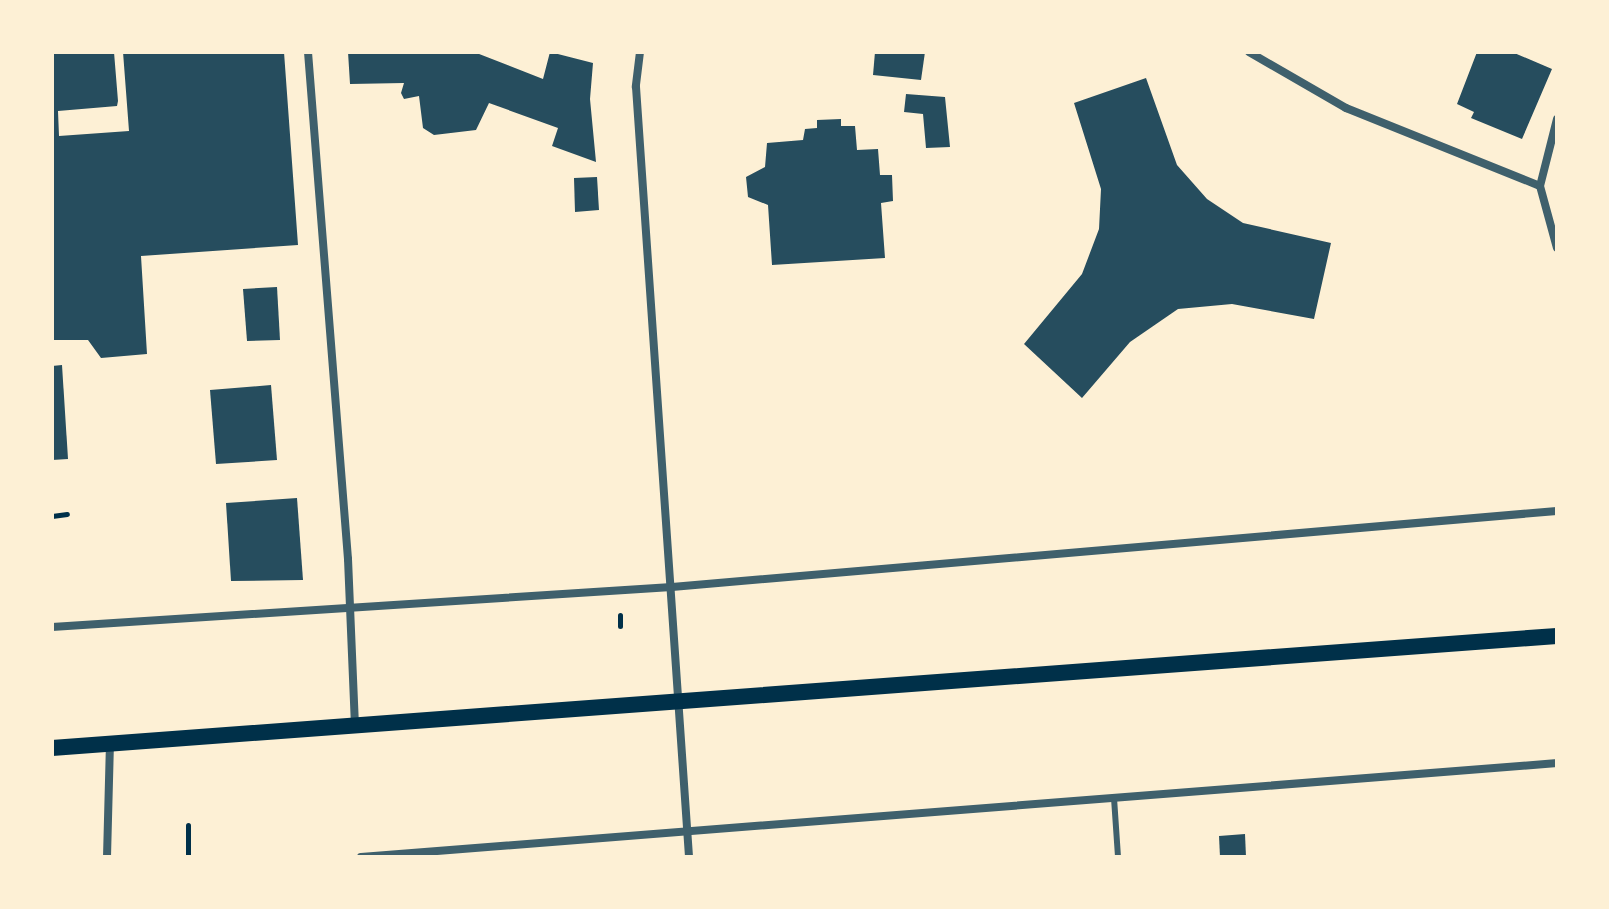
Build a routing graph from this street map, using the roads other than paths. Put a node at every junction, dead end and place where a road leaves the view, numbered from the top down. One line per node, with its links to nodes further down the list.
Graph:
1 (308, 52): 9 (street)
2 (640, 52): 8 (street)
3 (1249, 52): 5 (street)
4 (1557, 119): 5 (street)
5 (1540, 186): 6 (street)
6 (1557, 248)
7 (1557, 511): 8 (street)
8 (672, 587): 9 (street); 12 (street)
9 (350, 605): 10 (street); 13 (street)
10 (52, 627)
11 (1557, 636): 12 (main road)
12 (681, 701): 13 (main road); 18 (street)
13 (355, 724): 14 (main road)
14 (110, 743): 15 (main road); 19 (street)
15 (52, 748)
16 (1557, 763): 17 (street)
17 (1114, 798): 18 (street); 22 (lane)
18 (686, 829): 20 (street); 21 (street)
19 (107, 857)
20 (361, 857)
21 (689, 857)
22 (1118, 857)

